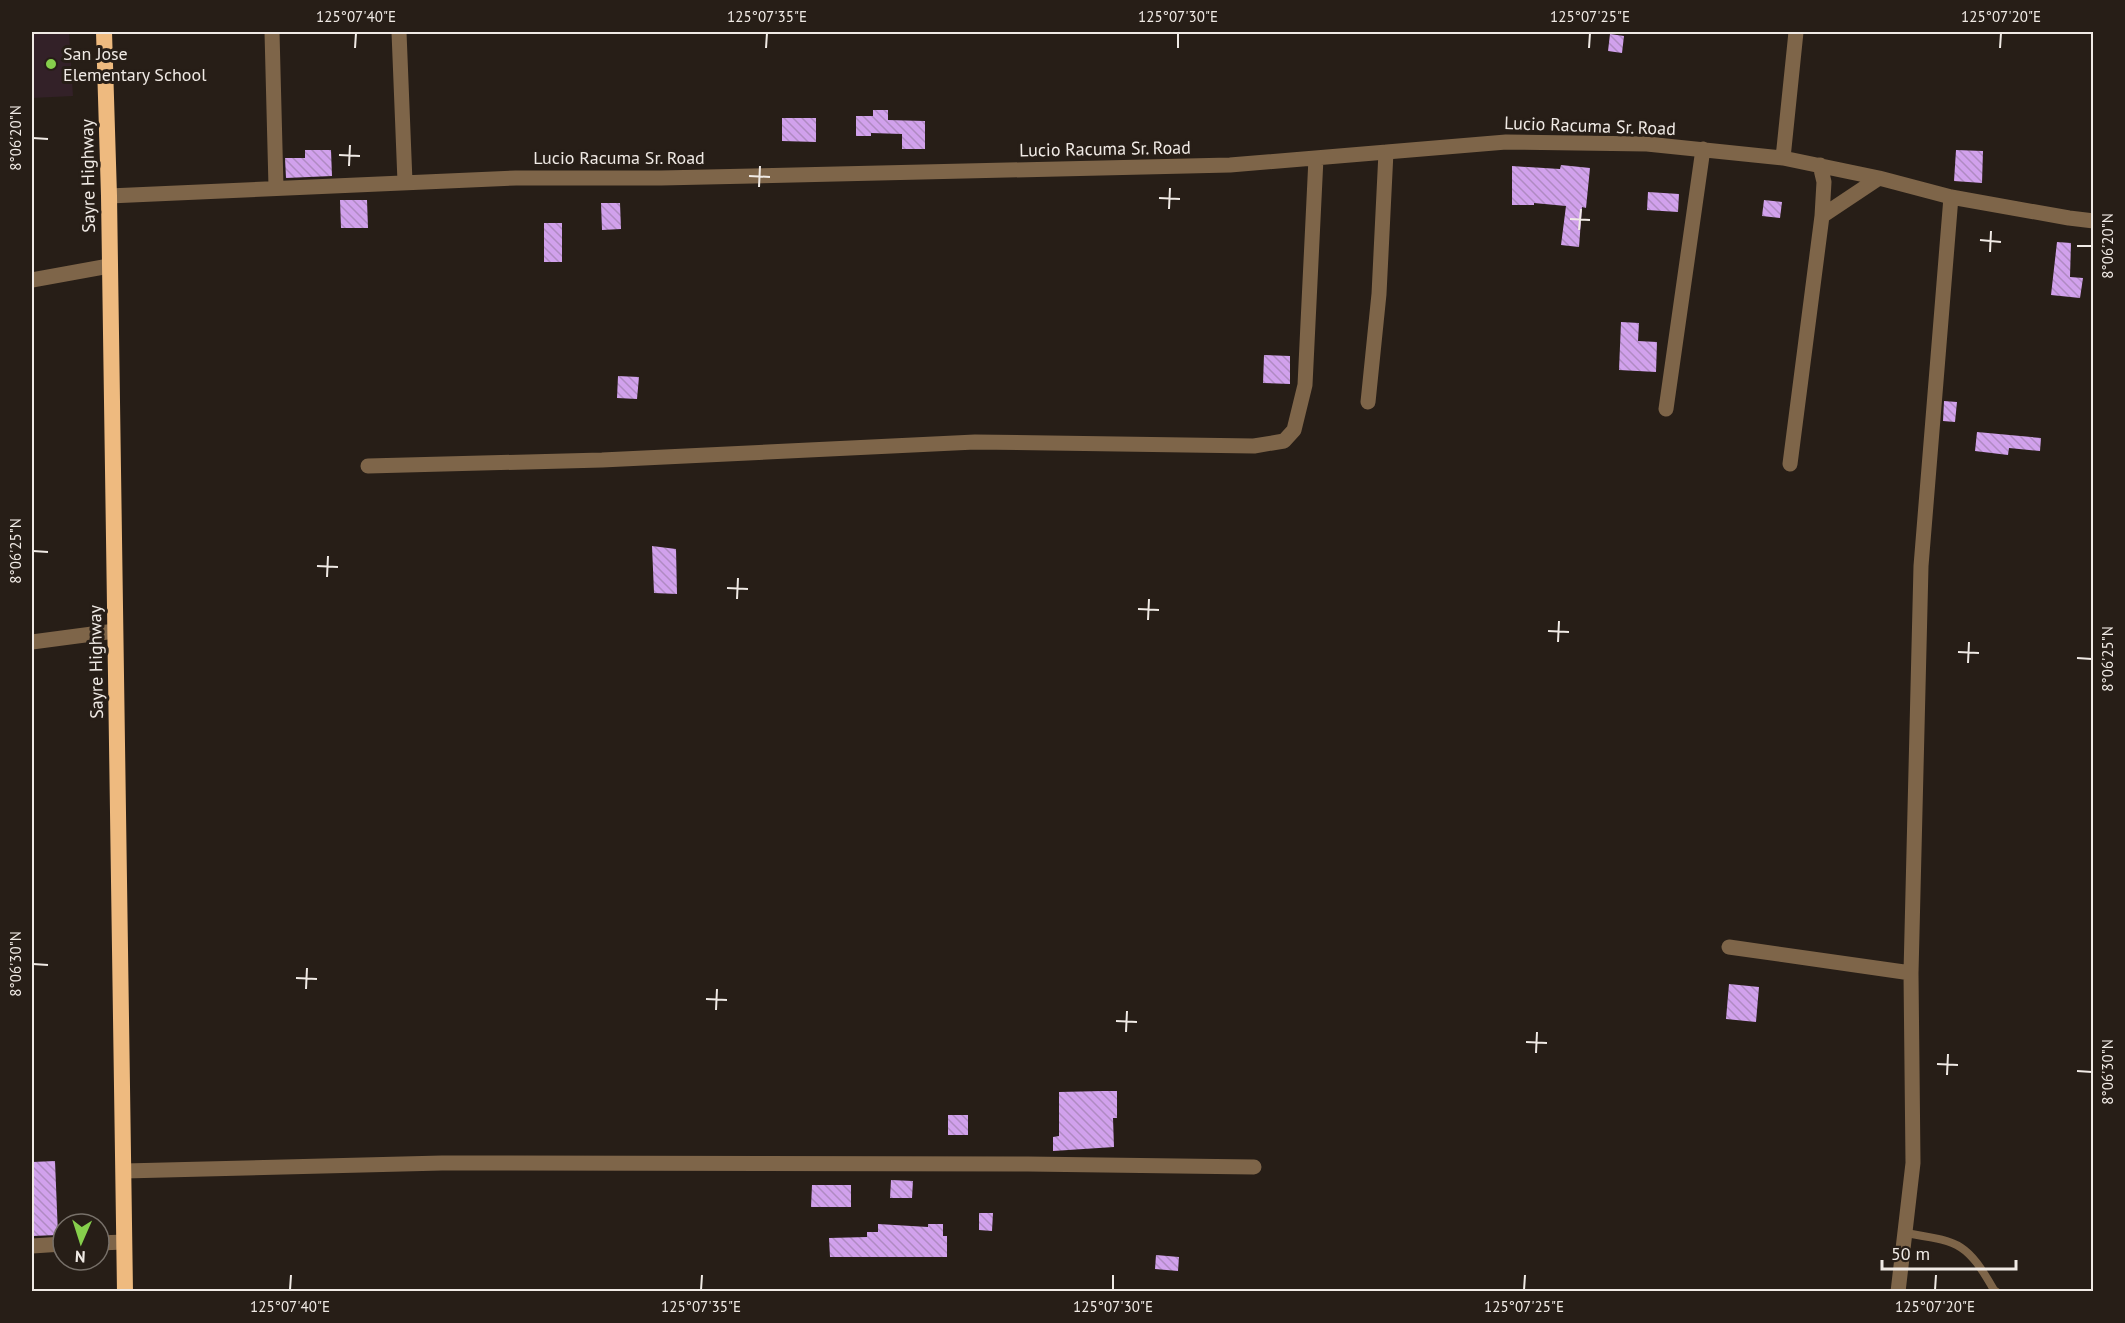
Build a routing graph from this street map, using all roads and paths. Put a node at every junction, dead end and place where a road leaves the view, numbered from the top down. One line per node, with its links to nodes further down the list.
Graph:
1 (104, 32): 13 (highway, Sayre Highway)
2 (272, 32): 12 (street)
3 (399, 32): 11 (street)
4 (1796, 32): 8 (street)
5 (1703, 149): 6 (street, Lucio Racuma Sr. Road); 8 (street, Lucio Racuma Sr. Road); 20 (street)
6 (1386, 152): 7 (street, Lucio Racuma Sr. Road); 19 (street)
7 (1316, 158): 11 (street, Lucio Racuma Sr. Road); 22 (street)
8 (1783, 158): 9 (street, Lucio Racuma Sr. Road)
9 (1820, 165): 10 (street, Lucio Racuma Sr. Road); 15 (street)
10 (1879, 178): 14 (street, Lucio Racuma Sr. Road); 15 (street)
11 (405, 182): 12 (street, Lucio Racuma Sr. Road)
12 (276, 187): 13 (street, Lucio Racuma Sr. Road)
13 (109, 196): 17 (highway, Sayre Highway)
14 (1951, 197): 16 (street, Lucio Racuma Sr. Road); 26 (street)
15 (1822, 216): 21 (street)
16 (2094, 221)
17 (109, 266): 18 (street); 23 (highway, Sayre Highway)
18 (32, 280)
19 (1368, 402)
20 (1666, 409)
21 (1790, 464)
22 (369, 466)
23 (115, 631): 24 (street); 28 (highway, Sayre Highway)
24 (32, 642)
25 (1729, 947): 26 (street)
26 (1911, 973): 29 (street)
27 (1254, 1167): 28 (street)
28 (124, 1171): 30 (highway, Sayre Highway)
29 (1906, 1233): 35 (street); 36 (lane)
30 (124, 1242): 31 (street); 34 (highway, Sayre Highway)
31 (111, 1243)
32 (51, 1245): 33 (street)
33 (32, 1246)
34 (125, 1292)
35 (1899, 1292)
36 (1997, 1292)

